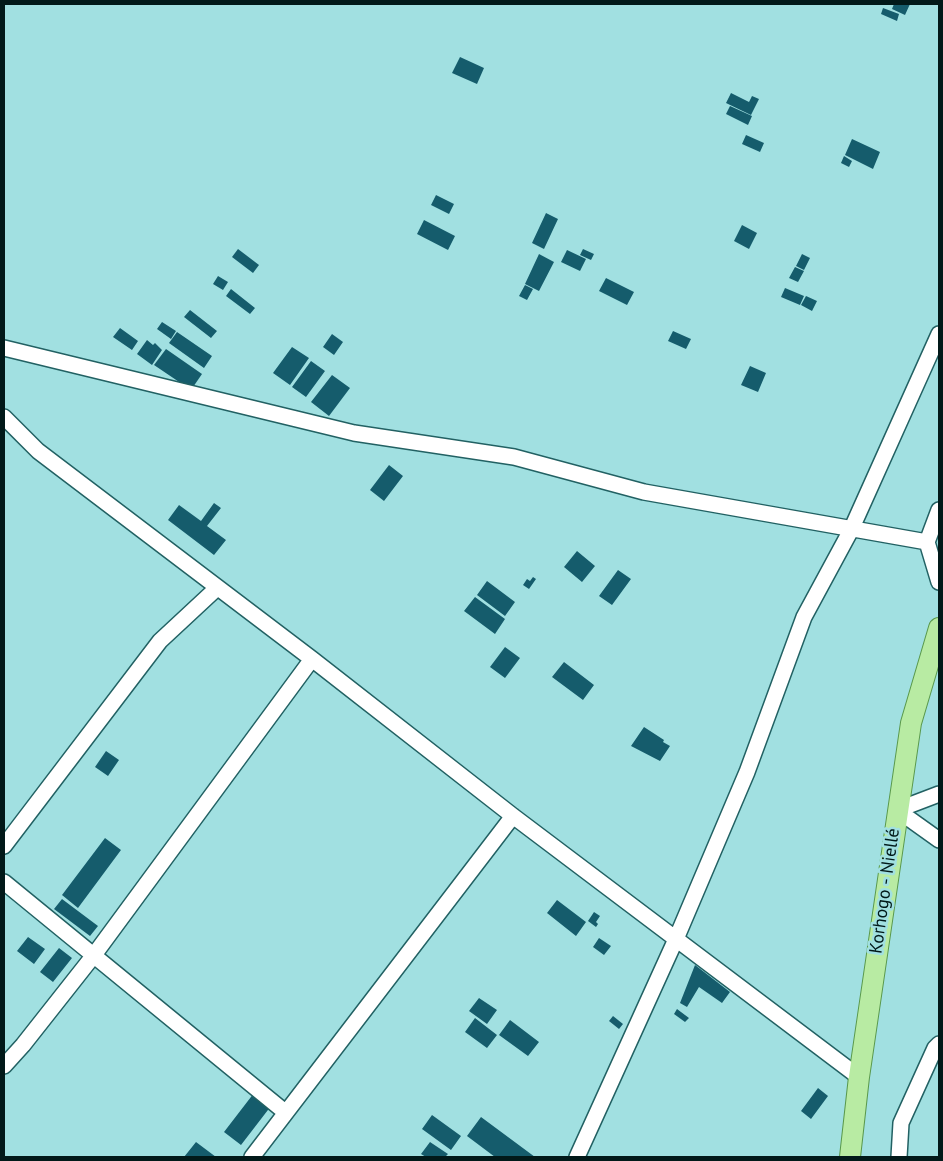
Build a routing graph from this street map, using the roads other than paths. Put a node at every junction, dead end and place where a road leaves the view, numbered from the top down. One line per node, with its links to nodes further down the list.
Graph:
1 (939, 334): 5 (street)
2 (4, 348): 5 (street)
3 (4, 416): 8 (street)
4 (939, 510): 6 (street)
5 (851, 530): 6 (street); 17 (street)
6 (927, 542): 7 (street)
7 (939, 582)
8 (217, 588): 10 (street); 15 (street)
9 (939, 628): 12 (main road, Korhogo - Niellé)
10 (312, 659): 13 (street); 18 (street)
11 (939, 794): 12 (street)
12 (897, 810): 14 (street); 21 (main road, Korhogo - Niellé)
13 (513, 816): 17 (street); 22 (street)
14 (939, 840)
15 (4, 846)
16 (4, 882): 18 (street)
17 (676, 939): 21 (street); 24 (street)
18 (94, 956): 20 (street); 22 (street)
19 (939, 1044): 26 (street)
20 (4, 1066)
21 (859, 1077): 25 (main road, Korhogo - Niellé)
22 (284, 1112): 23 (street)
23 (252, 1157)
24 (577, 1157)
25 (850, 1157)
26 (899, 1157)

